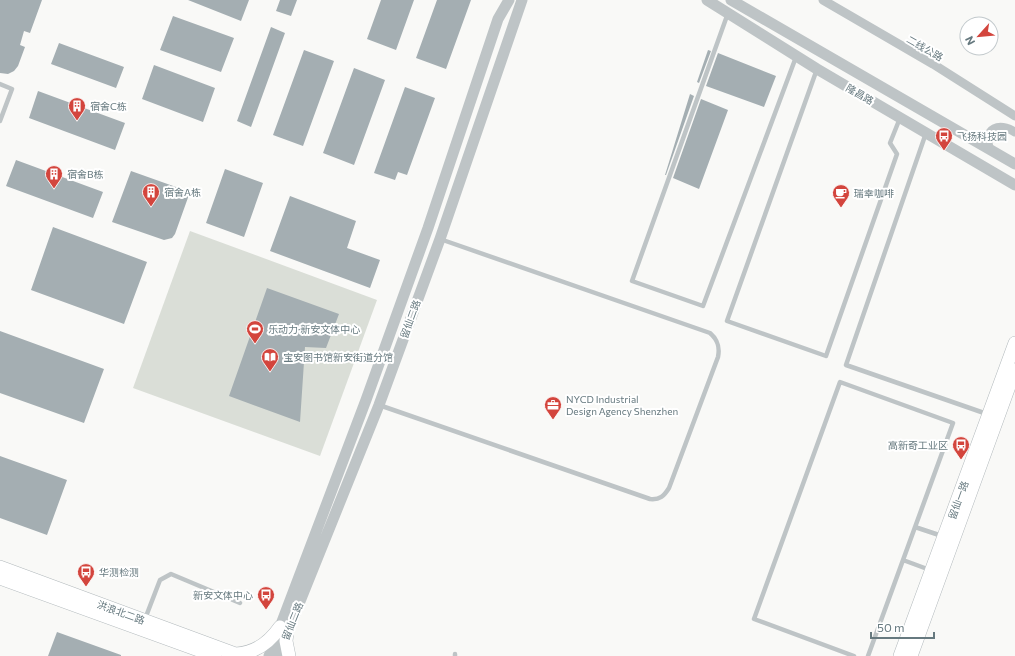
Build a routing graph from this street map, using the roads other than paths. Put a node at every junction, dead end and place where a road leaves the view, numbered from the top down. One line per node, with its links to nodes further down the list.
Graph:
1 (509, 0): 7 (street, 留仙二路)
2 (522, 0): 8 (street, 留仙二路)
3 (707, 0): 6 (street, 隆昌路)
4 (731, 0): 17 (street, 隆昌路)
5 (823, 0): 12 (street, 二线公路)
6 (729, 13): 9 (street, 隆昌路); 9 (lane)
7 (501, 14): 8 (street); 33 (street, 留仙二路)
8 (515, 20): 20 (street, 留仙二路)
9 (796, 57): 10 (street, 隆昌路)
10 (817, 69): 13 (street, 隆昌路); 13 (lane)
11 (0, 84): 14 (lane)
12 (1015, 116)
13 (900, 118): 16 (street, 隆昌路)
14 (0, 121)
15 (1015, 132): 17 (street)
16 (926, 133): 19 (street, 隆昌路); 24 (lane)
17 (989, 148): 18 (street, 隆昌路)
18 (1015, 164)
19 (1015, 185)
20 (440, 239): 23 (street, 留仙二路); 23 (lane)
21 (1015, 343): 24 (main road, 留仙一路)
22 (1015, 370): 26 (main road, 留仙一路)
23 (379, 405): 33 (street, 留仙二路)
24 (989, 414): 26 (main road, 留仙一路)
25 (915, 527): 26 (lane); 27 (lane); 39 (lane)
26 (948, 539): 29 (main road, 留仙一路)
27 (903, 560): 29 (lane); 40 (lane)
28 (0, 567): 32 (main road, 洪浪北二路)
29 (936, 572): 41 (main road, 留仙一路); 42 (main road, 留仙一路)
30 (0, 578): 35 (main road, 洪浪北二路)
31 (240, 603): 32 (lane)
32 (144, 620): 34 (main road, 洪浪北二路)
33 (283, 630): 34 (main road); 36 (street, 留仙二路); 37 (street, 留仙二路); 38 (main road)
34 (239, 655)
35 (215, 656)
36 (269, 656)
37 (278, 656)
38 (289, 656)
39 (854, 656)
40 (868, 656)
41 (900, 656)
42 (911, 656)

